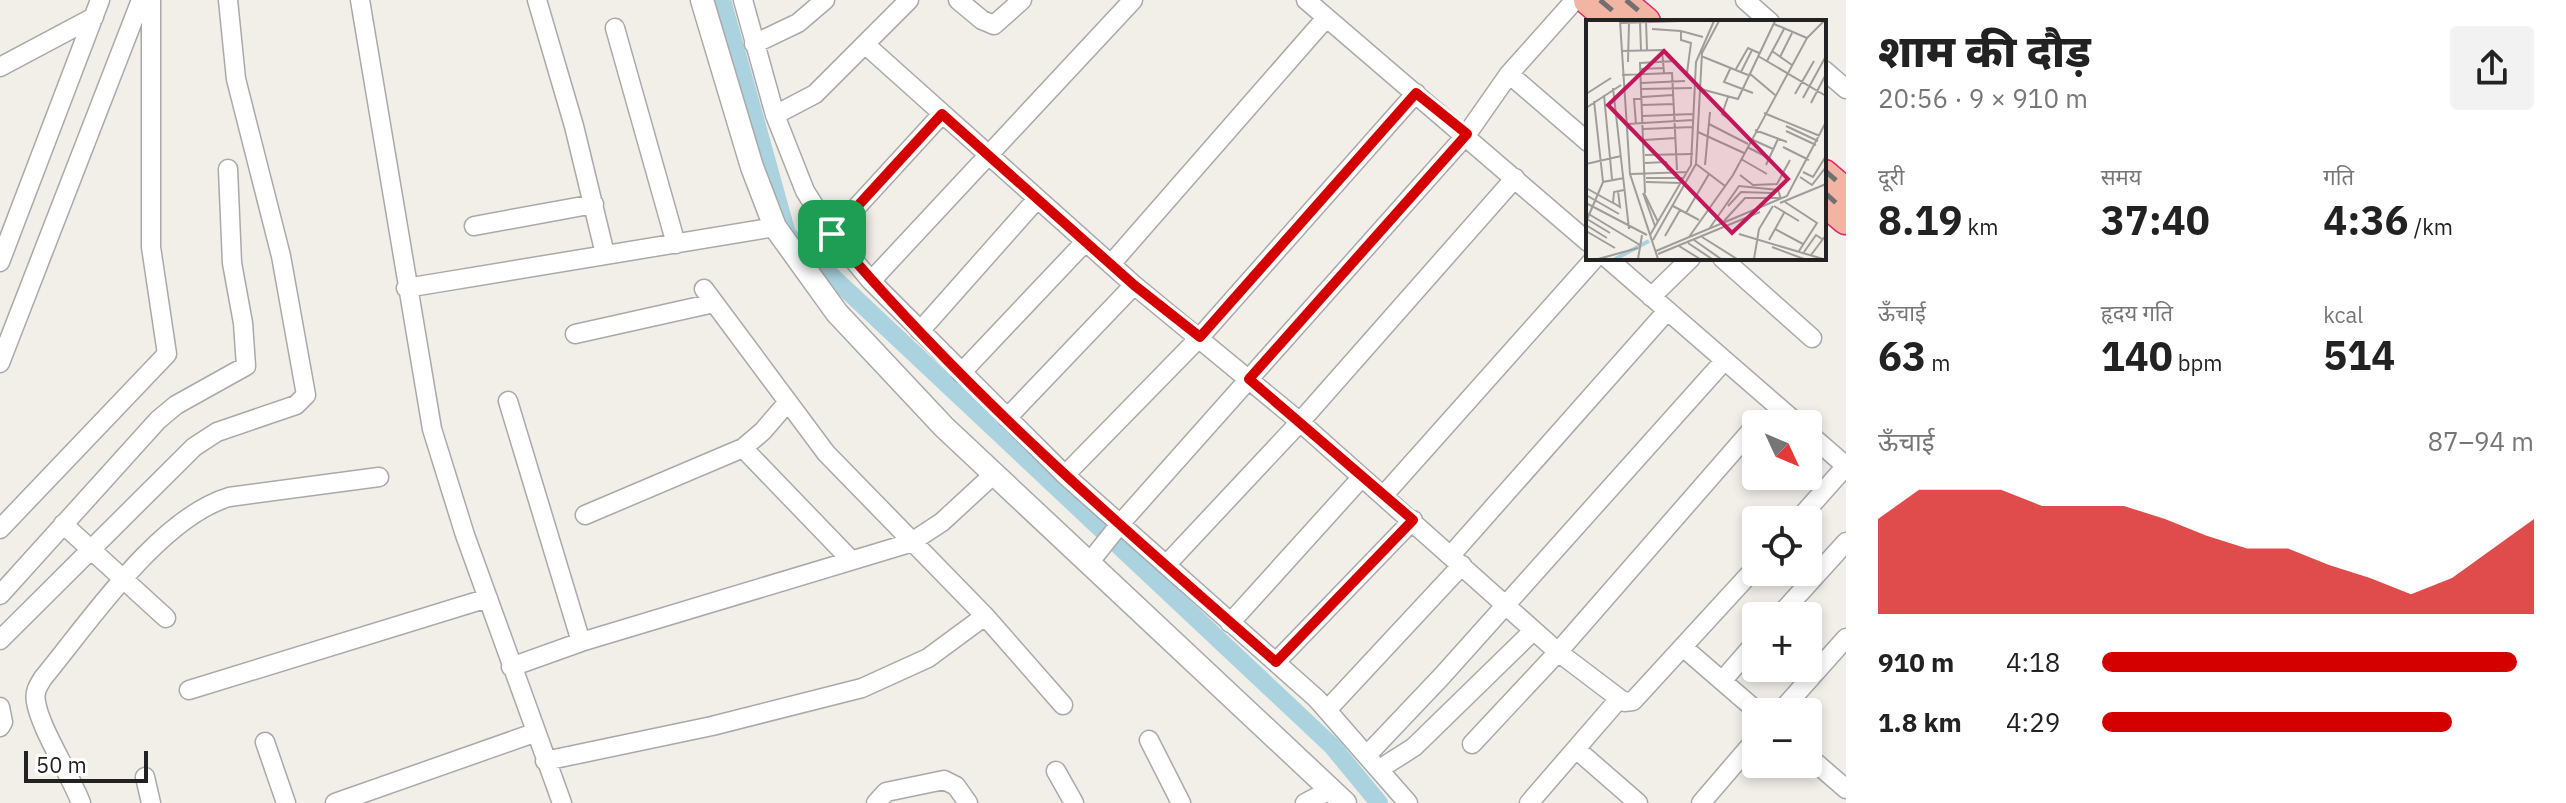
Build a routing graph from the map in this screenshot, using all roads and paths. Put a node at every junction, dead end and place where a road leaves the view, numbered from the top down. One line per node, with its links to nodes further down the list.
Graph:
1 (141, 0): 67 (street)
2 (151, 0): 90 (street)
3 (228, 0): 94 (street)
4 (360, 0): 59 (street)
5 (537, 0): 42 (street)
6 (702, 0): 45 (street)
7 (743, 0): 24 (street)
8 (825, 0): 24 (street)
9 (909, 0): 25 (street)
10 (958, 0): 11 (street)
11 (1022, 0)
12 (1133, 0): 35 (street)
13 (1306, 0): 19 (street)
14 (1575, 0): 28 (street)
15 (1589, 0): 20 (highway)
16 (1619, 0): 21 (highway)
17 (1745, 0): 22 (street)
18 (97, 8): 26 (street); 55 (street)
19 (1326, 18): 30 (street); 56 (street)
20 (1613, 20)
21 (1643, 20)
22 (1768, 20)
23 (615, 28): 49 (street)
24 (754, 44): 32 (street)
25 (867, 46): 31 (street); 32 (street)
26 (0, 67)
27 (1826, 72): 29 (street)
28 (1509, 74): 33 (street); 34 (street)
29 (1846, 89)
30 (1416, 93): 33 (street); 64 (street)
31 (942, 114): 35 (street); 46 (street)
32 (775, 115): 46 (street)
33 (1467, 134): 38 (street); 69 (street)
34 (1586, 140)
35 (989, 156): 40 (street); 57 (street)
36 (228, 169): 89 (street)
37 (1826, 177): 39 (highway)
38 (1515, 178): 47 (street); 76 (street)
39 (1846, 194)
40 (1037, 199): 48 (street); 62 (street)
41 (1826, 202): 43 (highway)
42 (594, 204): 44 (street); 50 (street)
43 (1846, 219)
44 (474, 226)
45 (775, 227): 49 (street); 81 (street)
46 (832, 234): 57 (street)
47 (1586, 240)
48 (1085, 242): 56 (street); 68 (street)
49 (676, 244): 50 (street)
50 (605, 254): 59 (street)
51 (1593, 260): 85 (street)
52 (1609, 260): 60 (street)
53 (1689, 260): 60 (street)
54 (1724, 260): 65 (street)
55 (0, 262)
56 (1111, 264): 58 (street)
57 (871, 281): 62 (street)
58 (1134, 285): 64 (street); 75 (street)
59 (406, 288): 102 (street)
60 (1651, 297): 61 (street)
61 (1667, 311): 66 (street); 97 (street)
62 (920, 331): 68 (street)
63 (575, 334): 71 (street)
64 (1200, 337): 69 (street); 82 (street)
65 (1812, 338)
66 (1724, 361): 72 (street); 104 (street)
67 (0, 363)
68 (961, 373): 75 (street)
69 (1249, 379): 76 (street); 91 (street)
70 (508, 401): 111 (street)
71 (787, 403): 79 (street); 93 (street)
72 (1774, 404): 73 (street); 74 (street)
73 (1769, 410)
74 (1781, 410)
75 (1007, 418): 82 (street)
76 (1300, 422): 84 (street); 98 (street)
77 (1742, 440): 113 (street)
78 (1822, 445): 80 (street)
79 (743, 448): 87 (street); 96 (street)
80 (1846, 466): 86 (street)
81 (994, 474): 93 (street); 95 (street)
82 (1065, 475): 91 (street)
83 (379, 477): 99 (street)
84 (1362, 477): 85 (street); 107 (street)
85 (1383, 496): 88 (street)
86 (1810, 506)
87 (585, 515)
88 (1413, 520): 97 (street); 115 (street)
89 (63, 524): 94 (street); 101 (street)
90 (0, 529)
91 (1115, 530): 95 (street); 98 (street)
92 (1846, 542): 103 (street)
93 (910, 543): 96 (street); 105 (street)
94 (90, 548): 99 (street); 110 (street)
95 (1093, 557): 139 (street)
96 (851, 560): 111 (street)
97 (1457, 560): 104 (street); 124 (street)
98 (1166, 565): 107 (street)
99 (125, 580): 106 (street); 140 (street)
100 (1742, 583): 112 (street)
101 (0, 595)
102 (488, 598): 116 (street); 118 (street)
103 (1792, 602)
104 (1505, 606): 108 (street); 131 (street)
105 (985, 616): 122 (street); 133 (street)
106 (166, 618)
107 (1230, 623): 115 (street)
108 (1533, 631): 113 (street); 134 (street)
109 (1846, 638): 120 (street)
110 (0, 640)
111 (581, 642): 116 (street)
112 (1684, 648): 117 (street); 121 (street)
113 (1558, 652): 121 (street); 129 (street)
114 (1742, 658): 117 (street)
115 (1276, 662): 124 (street)
116 (511, 667): 126 (street)
117 (1722, 681): 119 (street)
118 (189, 690)
119 (1742, 698)
120 (1792, 698)
121 (1619, 699): 130 (street)
122 (1063, 705)
123 (0, 707): 125 (street)
124 (1327, 710): 131 (street)
125 (0, 727)
126 (534, 733): 133 (street); 143 (street)
127 (1149, 740): 148 (street)
128 (265, 742): 142 (street)
129 (1472, 744)
130 (1576, 749): 151 (street); 152 (street)
131 (1368, 754): 134 (street)
132 (1742, 755): 153 (street)
133 (545, 761): 144 (street)
134 (1381, 768): 150 (street)
135 (1822, 768): 138 (street)
136 (1056, 771): 147 (street)
137 (145, 777): 141 (street)
138 (1846, 789)
139 (1339, 796): 149 (street)
140 (81, 803)
141 (151, 803)
142 (286, 803)
143 (335, 803)
144 (562, 803)
145 (876, 803): 146 (street)
146 (968, 803)
147 (1074, 803)
148 (1181, 803)
149 (1305, 803)
150 (1408, 803)
151 (1529, 803)
152 (1638, 803)
153 (1701, 803)

